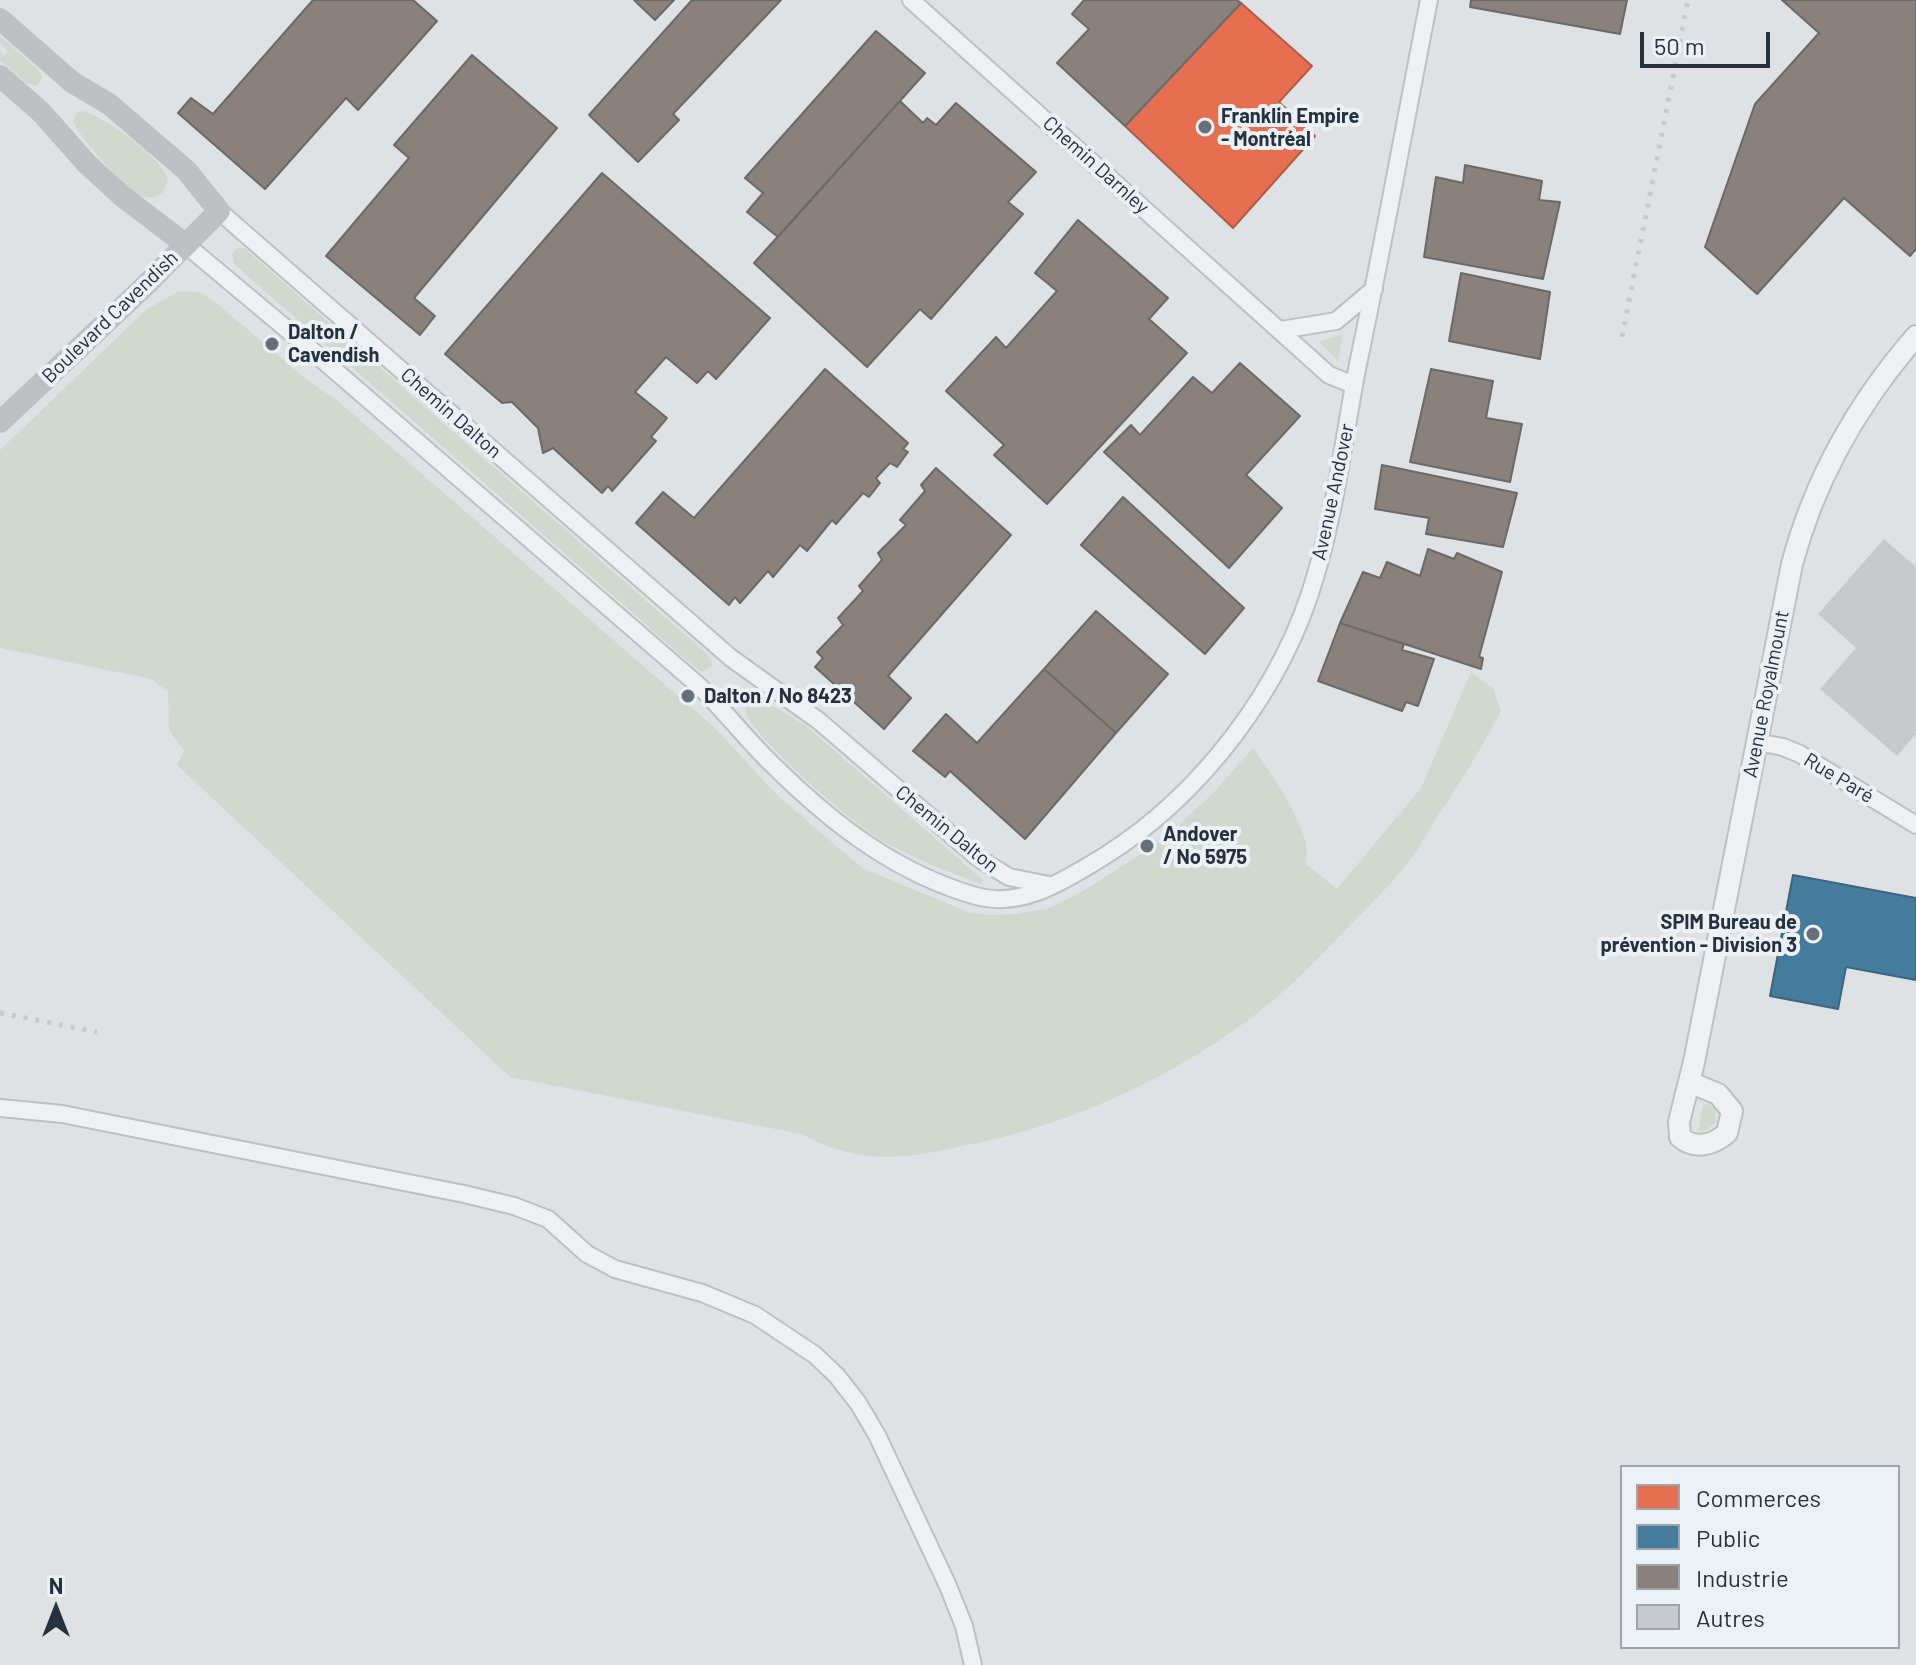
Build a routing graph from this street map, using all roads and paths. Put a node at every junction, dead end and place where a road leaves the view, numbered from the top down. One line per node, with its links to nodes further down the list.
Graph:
1 (911, 0): 8 (street, Chemin Darnley)
2 (1429, 0): 7 (street, Avenue Andover)
3 (0, 19): 5 (main road, Chemin Dalton)
4 (0, 76): 6 (main road, Chemin Dalton)
5 (219, 211): 6 (main road, Boulevard Cavendish); 14 (street, Chemin Dalton)
6 (185, 244): 11 (main road, Boulevard Cavendish); 14 (street, Chemin Dalton)
7 (1374, 289): 8 (street); 10 (street, Avenue Andover)
8 (1281, 330): 10 (street, Chemin Darnley)
9 (1916, 336): 12 (street, Avenue Royalmount)
10 (1354, 385): 14 (street, Avenue Andover)
11 (0, 422)
12 (1757, 742): 13 (street, Rue Paré); 15 (street, Avenue Royalmount)
13 (1916, 825)
14 (1055, 885)
15 (1689, 1082)
16 (0, 1108): 17 (street)
17 (973, 1665)

